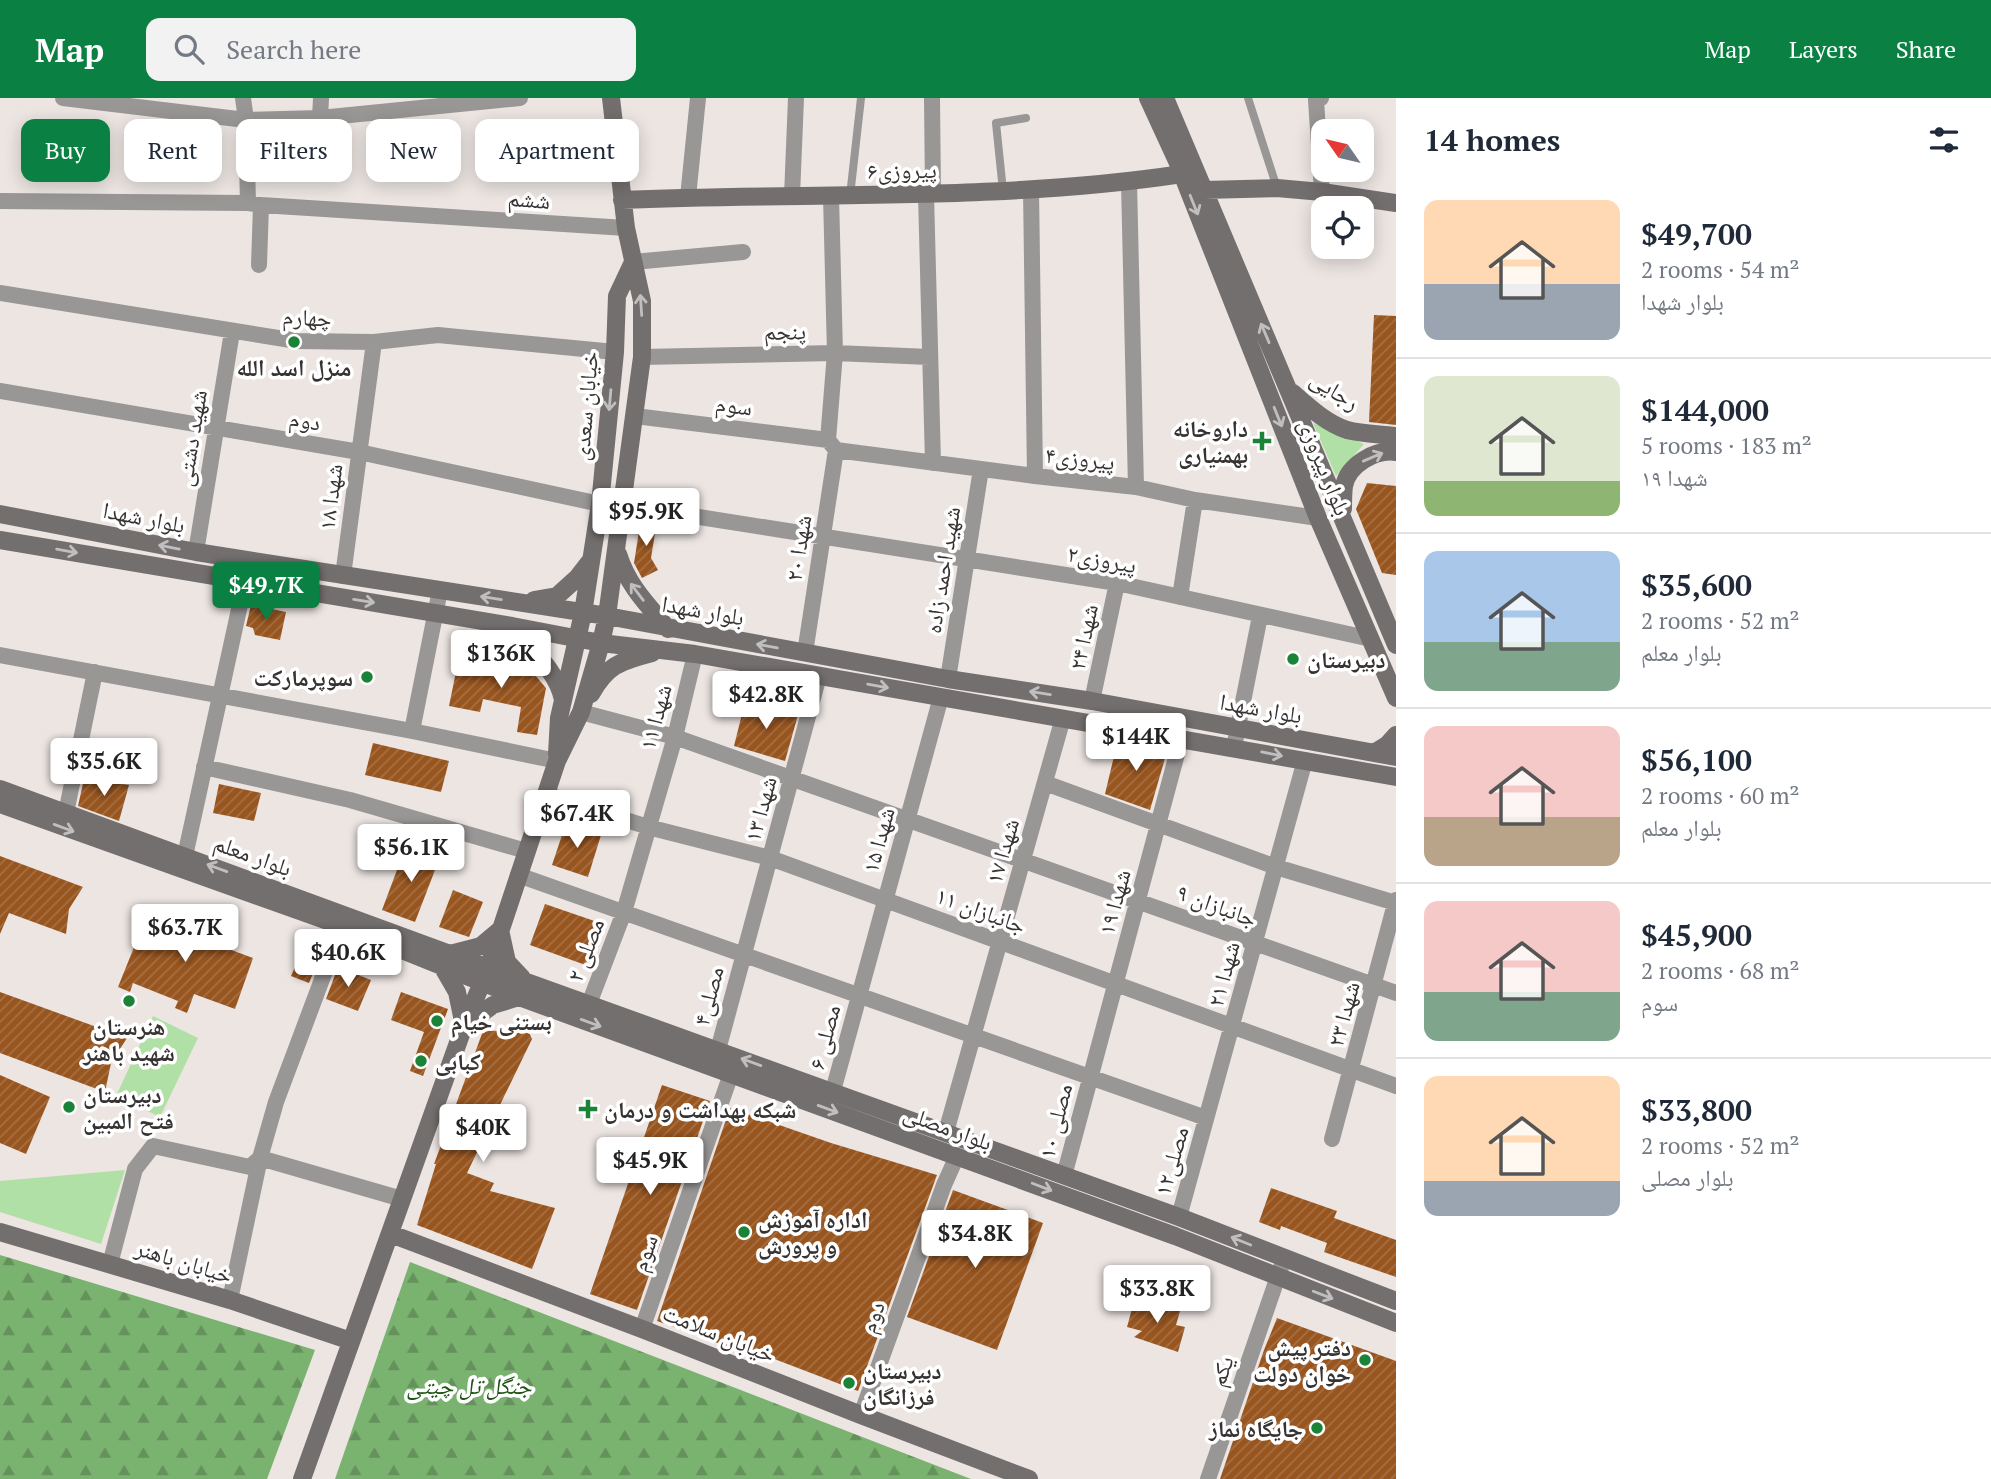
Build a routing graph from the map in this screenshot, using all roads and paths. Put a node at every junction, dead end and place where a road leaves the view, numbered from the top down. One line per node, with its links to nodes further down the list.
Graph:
1 (63, 98): 13 (street)
2 (243, 98): 18 (street)
3 (321, 98): 15 (street)
4 (520, 98): 15 (street)
5 (611, 98): 33 (main road)
6 (698, 98): 32 (street)
7 (796, 98): 29 (street)
8 (861, 98): 31 (lane)
9 (932, 98): 28 (street)
10 (1148, 98): 20 (main road, بلوار پیروزی)
11 (1165, 98): 25 (main road, بلوار پیروزی)
12 (1248, 98): 23 (lane)
13 (83, 99): 17 (street)
14 (1317, 99): 27 (street)
15 (320, 118): 19 (street)
16 (1026, 118): 26 (lane)
17 (238, 119)
18 (246, 119)
19 (283, 119)
20 (1182, 174): 22 (main road, پیروزی۶); 65 (main road, بلوار پیروزی, one-way to 65)
21 (253, 182): 36 (street)
22 (1129, 182): 24 (main road, پیروزی۶); 59 (street)
23 (1277, 188): 25 (main road); 27 (main road)
24 (1031, 189): 26 (main road, پیروزی۶); 58 (street)
25 (1205, 190): 48 (main road, بلوار پیروزی, one-way to 25)
26 (1003, 191): 28 (main road, پیروزی۶)
27 (1322, 192): 35 (main road)
28 (929, 194): 31 (main road, پیروزی۶); 47 (street)
29 (792, 196): 30 (main road, پیروزی۶); 32 (main road, پیروزی۶)
30 (831, 196): 31 (main road, پیروزی۶); 45 (street, شهدا ۲۰)
31 (850, 196)
32 (688, 197): 33 (main road, پیروزی۶)
33 (622, 200): 37 (main road)
34 (0, 201): 36 (street, ششم)
35 (1396, 203)
36 (255, 204): 37 (street, ششم); 40 (street)
37 (626, 228): 39 (main road)
38 (743, 252): 39 (street)
39 (633, 262): 44 (main road, خیابان سعدی); 46 (main road, one-way to 39)
40 (260, 265)
41 (0, 293): 42 (street, چهارم)
42 (232, 332): 43 (street, چهارم); 51 (street, شهید دشتی)
43 (374, 342): 44 (street, چهارم); 54 (street, شهدا ۱۸)
44 (615, 352): 61 (main road, خیابان سعدی, one-way to 61)
45 (835, 352): 46 (street, پنجم); 47 (street, پنجم); 53 (street, شهدا ۲۰)
46 (642, 357): 50 (main road)
47 (930, 357): 56 (street)
48 (1289, 388): 52 (main road, رجایی); 64 (main road, بلوار پیروزی)
49 (0, 391): 51 (street, دوم)
50 (635, 416): 53 (street, سوم); 62 (main road)
51 (216, 428): 54 (street, دوم); 69 (street, شهید دشتی)
52 (1396, 436)
53 (832, 445): 56 (street, پیروزی۴); 66 (street, شهدا ۲۰)
54 (359, 452): 61 (street, دوم); 74 (street, شهدا ۱۸)
55 (1396, 452): 64 (main road, one-way to 55)
56 (933, 463): 57 (street, پیروزی۴)
57 (981, 469): 58 (street, پیروزی۴); 71 (street, شهید احمد زاده)
58 (1035, 476): 59 (street, پیروزی۴)
59 (1136, 487): 60 (street, پیروزی۴)
60 (1195, 500): 65 (street, پیروزی۴); 78 (street)
61 (600, 504): 70 (main road, خیابان سعدی)
62 (623, 505): 66 (street, پیروزی۲); 68 (main road)
63 (0, 514): 69 (main road, بلوار شهدا, one-way to 63)
64 (1343, 516): 72 (main road, بلوار پیروزی)
65 (1318, 518): 73 (main road, بلوار پیروزی)
66 (822, 538): 71 (street, پیروزی۲); 91 (street, شهدا ۲۰)
67 (0, 540): 75 (main road, بلوار شهدا, one-way to 75)
68 (617, 548): 82 (main road); 85 (main road, one-way to 68)
69 (196, 552): 74 (main road, بلوار شهدا)
70 (591, 560): 79 (main road); 81 (main road, خیابان سعدی)
71 (967, 560): 76 (street, پیروزی۲); 96 (street, شهید احمد زاده)
72 (1363, 564): 73 (main road); 89 (main road, بلوار پیروزی)
73 (1342, 573): 87 (main road, بلوار پیروزی)
74 (343, 576): 77 (main road, بلوار شهدا)
75 (245, 582): 80 (main road, بلوار شهدا, one-way to 80); 97 (street)
76 (1117, 583): 78 (street, پیروزی۲); 100 (street, شهدا ۲۴)
77 (440, 590): 79 (main road, بلوار شهدا, one-way to 77); 80 (street)
78 (1180, 597): 83 (street, پیروزی۲)
79 (521, 603): 81 (main road, بلوار شهدا)
80 (437, 613): 84 (main road, بلوار شهدا); 105 (street)
81 (583, 613): 82 (main road, بلوار شهدا); 86 (main road, خیابان سعدی)
82 (607, 616): 85 (main road, بلوار شهدا); 88 (main road)
83 (1260, 616): 87 (street, پیروزی۲); 104 (street)
84 (512, 626): 86 (main road, بلوار شهدا); 101 (main road)
85 (668, 629): 91 (main road, بلوار شهدا, one-way to 85)
86 (578, 639): 88 (main road, بلوار شهدا); 101 (main road, خیابان سعدی)
87 (1371, 639): 99 (main road, بلوار پیروزی)
88 (601, 643): 90 (main road, بلوار شهدا); 102 (main road)
89 (1396, 645)
90 (660, 650): 92 (main road, بلوار شهدا); 102 (main road)
91 (804, 653): 96 (main road, بلوار شهدا)
92 (695, 654): 95 (main road, بلوار شهدا); 107 (street, شهدا ۱۱)
93 (0, 655): 94 (street)
94 (95, 672): 97 (street); 121 (street)
95 (820, 676): 98 (main road, بلوار شهدا, one-way to 98); 116 (street, شهدا ۱۳)
96 (948, 679): 100 (main road, بلوار شهدا, one-way to 96)
97 (220, 696): 105 (street); 114 (street)
98 (941, 697): 103 (main road, بلوار شهدا); 122 (street, شهدا ۱۵)
99 (1396, 698)
100 (1092, 701): 104 (main road, بلوار شهدا)
101 (563, 702): 113 (main road, خیابان سعدی)
102 (581, 712): 107 (street, جانبازان ۹); 113 (main road)
103 (1063, 718): 108 (main road, بلوار شهدا); 117 (street, شهدا ۱۷)
104 (1237, 729): 109 (street); 110 (main road, بلوار شهدا)
105 (412, 731): 113 (street)
106 (1396, 735): 110 (main road)
107 (675, 737): 116 (street, جانبازان ۹); 124 (street, شهدا ۱۱)
108 (1181, 739): 109 (main road, بلوار شهدا); 123 (street, شهدا ۱۹)
109 (1234, 747): 112 (main road, بلوار شهدا, one-way to 112)
110 (1374, 753): 111 (main road, بلوار شهدا)
111 (1396, 757)
112 (1305, 760): 115 (main road, بلوار شهدا); 129 (street, شهدا ۲۱)
113 (557, 761): 119 (main road)
114 (204, 767): 125 (street); 126 (street)
115 (1396, 777)
116 (792, 778): 122 (street, جانبازان ۹); 127 (street, شهدا ۱۳)
117 (1045, 783): 123 (street); 128 (street, شهدا ۱۷)
118 (0, 789): 121 (main road, بلوار معلم)
119 (546, 794): 124 (street, جانبازان ۱۱); 125 (main road)
120 (0, 804): 135 (main road, بلوار معلم, one-way to 135)
121 (66, 813): 126 (main road, بلوار معلم)
122 (908, 819): 128 (street, جانبازان ۹); 131 (street, شهدا ۱۵)
123 (1158, 825): 129 (street); 132 (street, شهدا ۱۹)
124 (648, 827): 127 (street, جانبازان ۱۱); 134 (street, شهدا ۱۱)
125 (526, 850): 130 (main road)
126 (185, 856): 140 (main road, بلوار معلم, one-way to 126)
127 (770, 858): 131 (street, جانبازان ۱۱); 139 (street, شهدا ۱۳)
128 (1023, 859): 132 (street, جانبازان ۹); 137 (street, شهدا ۱۷)
129 (1276, 867): 133 (street); 138 (street, شهدا ۲۱)
130 (518, 874): 134 (street); 136 (main road)
131 (886, 900): 137 (street, جانبازان ۱۱); 146 (street, شهدا ۱۵)
132 (1138, 901): 138 (street, جانبازان ۹); 142 (street, شهدا ۱۹)
133 (1396, 901): 143 (street, شهدا ۲۳)
134 (624, 912): 139 (street); 147 (street, مصلی ۲)
135 (342, 926): 140 (main road, بلوار معلم); 163 (street)
136 (500, 930): 140 (main road); 141 (main road); 144 (main road)
137 (1000, 941): 142 (street, جانبازان ۱۱); 150 (street, شهدا ۱۷)
138 (1255, 943): 143 (street, جانبازان ۹); 149 (street, شهدا ۲۱)
139 (743, 954): 146 (street); 151 (street, مصلی۴)
140 (446, 960): 141 (main road, بلوار معلم); 148 (main road)
141 (485, 975): 144 (main road, بلوار مصلی); 148 (main road)
142 (1116, 984): 149 (street, جانبازان ۱۱); 154 (street, شهدا ۱۹)
143 (1374, 985): 145 (street, جانبازان ۹); 152 (street, شهدا ۲۳)
144 (522, 989): 147 (main road, بلوار مصلی); 148 (main road); 153 (main road, بلوار مصلی, one-way to 153)
145 (1396, 993)
146 (859, 995): 150 (street); 156 (street, مصلی ۶)
147 (589, 1004): 151 (main road, بلوار مصلی)
148 (464, 1026): 165 (main road)
149 (1232, 1026): 152 (street, جانبازان ۱۱); 157 (street, شهدا ۲۱)
150 (972, 1035): 154 (street); 159 (street, شهدا ۱۷)
151 (718, 1050): 156 (main road, بلوار مصلی, one-way to 151)
152 (1352, 1069): 155 (street, جانبازان ۱۱); 161 (street, شهدا ۲۳)
153 (732, 1074): 160 (main road, بلوار مصلی, one-way to 160); 175 (street, سوم)
154 (1089, 1077): 157 (street); 164 (street, مصلی ۱۰)
155 (1396, 1086)
156 (833, 1091): 158 (main road, بلوار مصلی)
157 (1206, 1118): 166 (street, مصلی۱۲)
158 (915, 1121): 159 (main road, بلوار مصلی); 160 (main road)
159 (946, 1132): 164 (main road, بلوار مصلی)
160 (909, 1138): 162 (main road, بلوار مصلی)
161 (1332, 1139)
162 (957, 1156): 171 (main road, بلوار مصلی, one-way to 171); 177 (street, دوم)
163 (260, 1158): 165 (street); 170 (street); 172 (street)
164 (1064, 1176): 166 (main road, بلوار مصلی)
165 (402, 1199): 168 (main road)
166 (1179, 1217): 169 (main road, بلوار مصلی, one-way to 166)
167 (0, 1233): 170 (main road, خیابان باهنر)
168 (391, 1234): 175 (main road, خیابان سلامت); 176 (main road)
169 (1284, 1259): 171 (street, یکم); 173 (main road, بلوار مصلی)
170 (110, 1264): 172 (main road, خیابان باهنر)
171 (1277, 1277): 174 (main road, بلوار مصلی, one-way to 174); 180 (street, یکم)
172 (230, 1300): 176 (main road, خیابان باهنر)
173 (1396, 1301)
174 (1396, 1323)
175 (642, 1329): 177 (main road, خیابان سلامت)
176 (352, 1340): 178 (main road)
177 (861, 1415): 179 (main road, خیابان سلامت)
178 (302, 1479)
179 (1029, 1479)
180 (1208, 1479)

